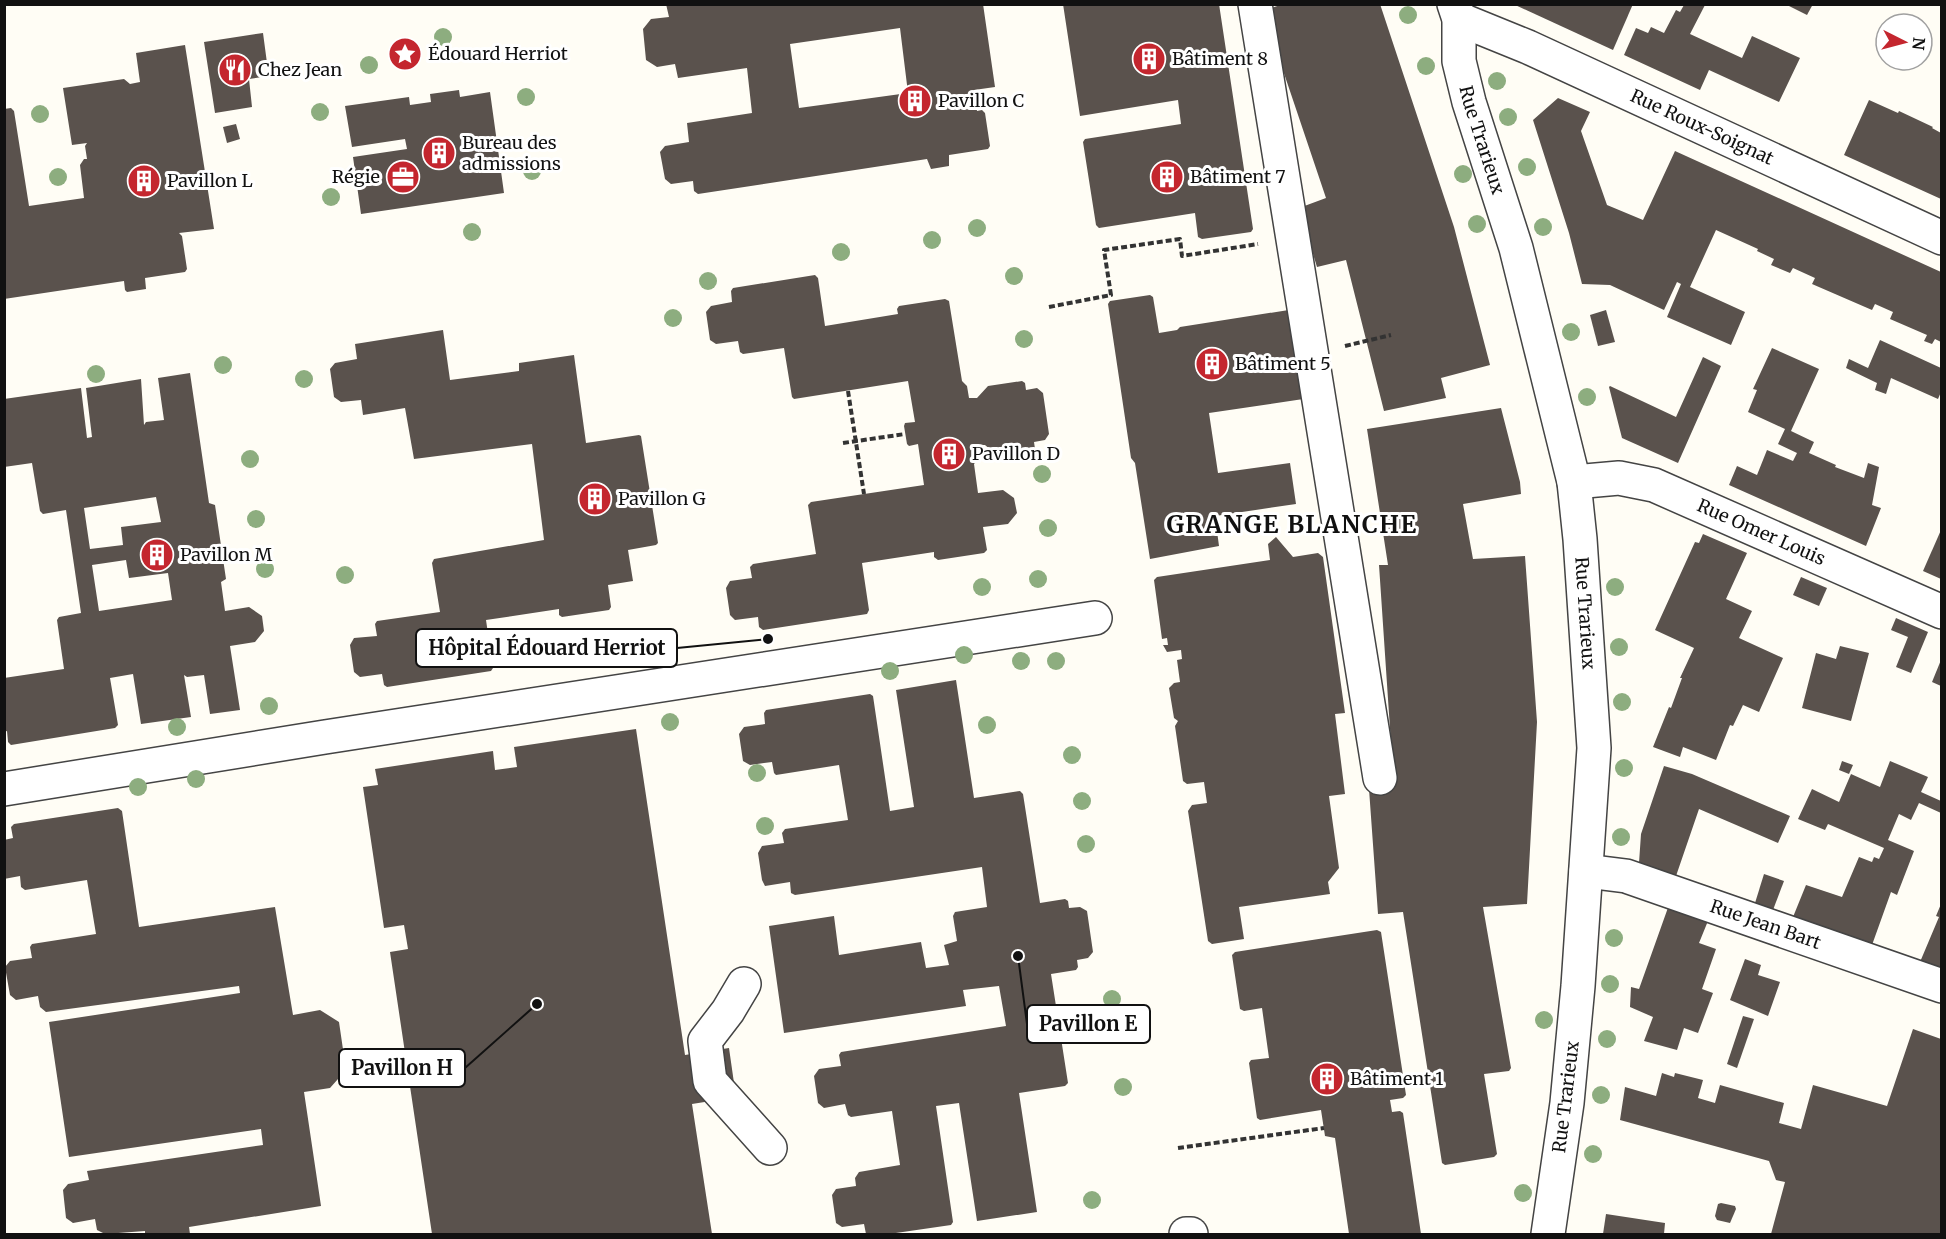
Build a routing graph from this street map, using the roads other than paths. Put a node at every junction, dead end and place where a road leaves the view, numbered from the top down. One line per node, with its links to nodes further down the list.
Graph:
1 (1255, 4): 7 (street)
2 (1456, 12): 3 (street, Rue Roux-Soignat); 4 (street, Rue Trarieux)
3 (1941, 238)
4 (1574, 482): 5 (street, Rue Omer Louis); 9 (street, Rue Trarieux)
5 (1941, 612)
6 (1095, 618): 8 (street)
7 (1380, 778)
8 (4, 789)
9 (1586, 871): 11 (street, Rue Jean Bart); 15 (street, Rue Trarieux)
10 (744, 984): 12 (street)
11 (1941, 986)
12 (770, 1148)
13 (1186, 1234): 14 (street)
14 (1191, 1234)
15 (1548, 1234)

